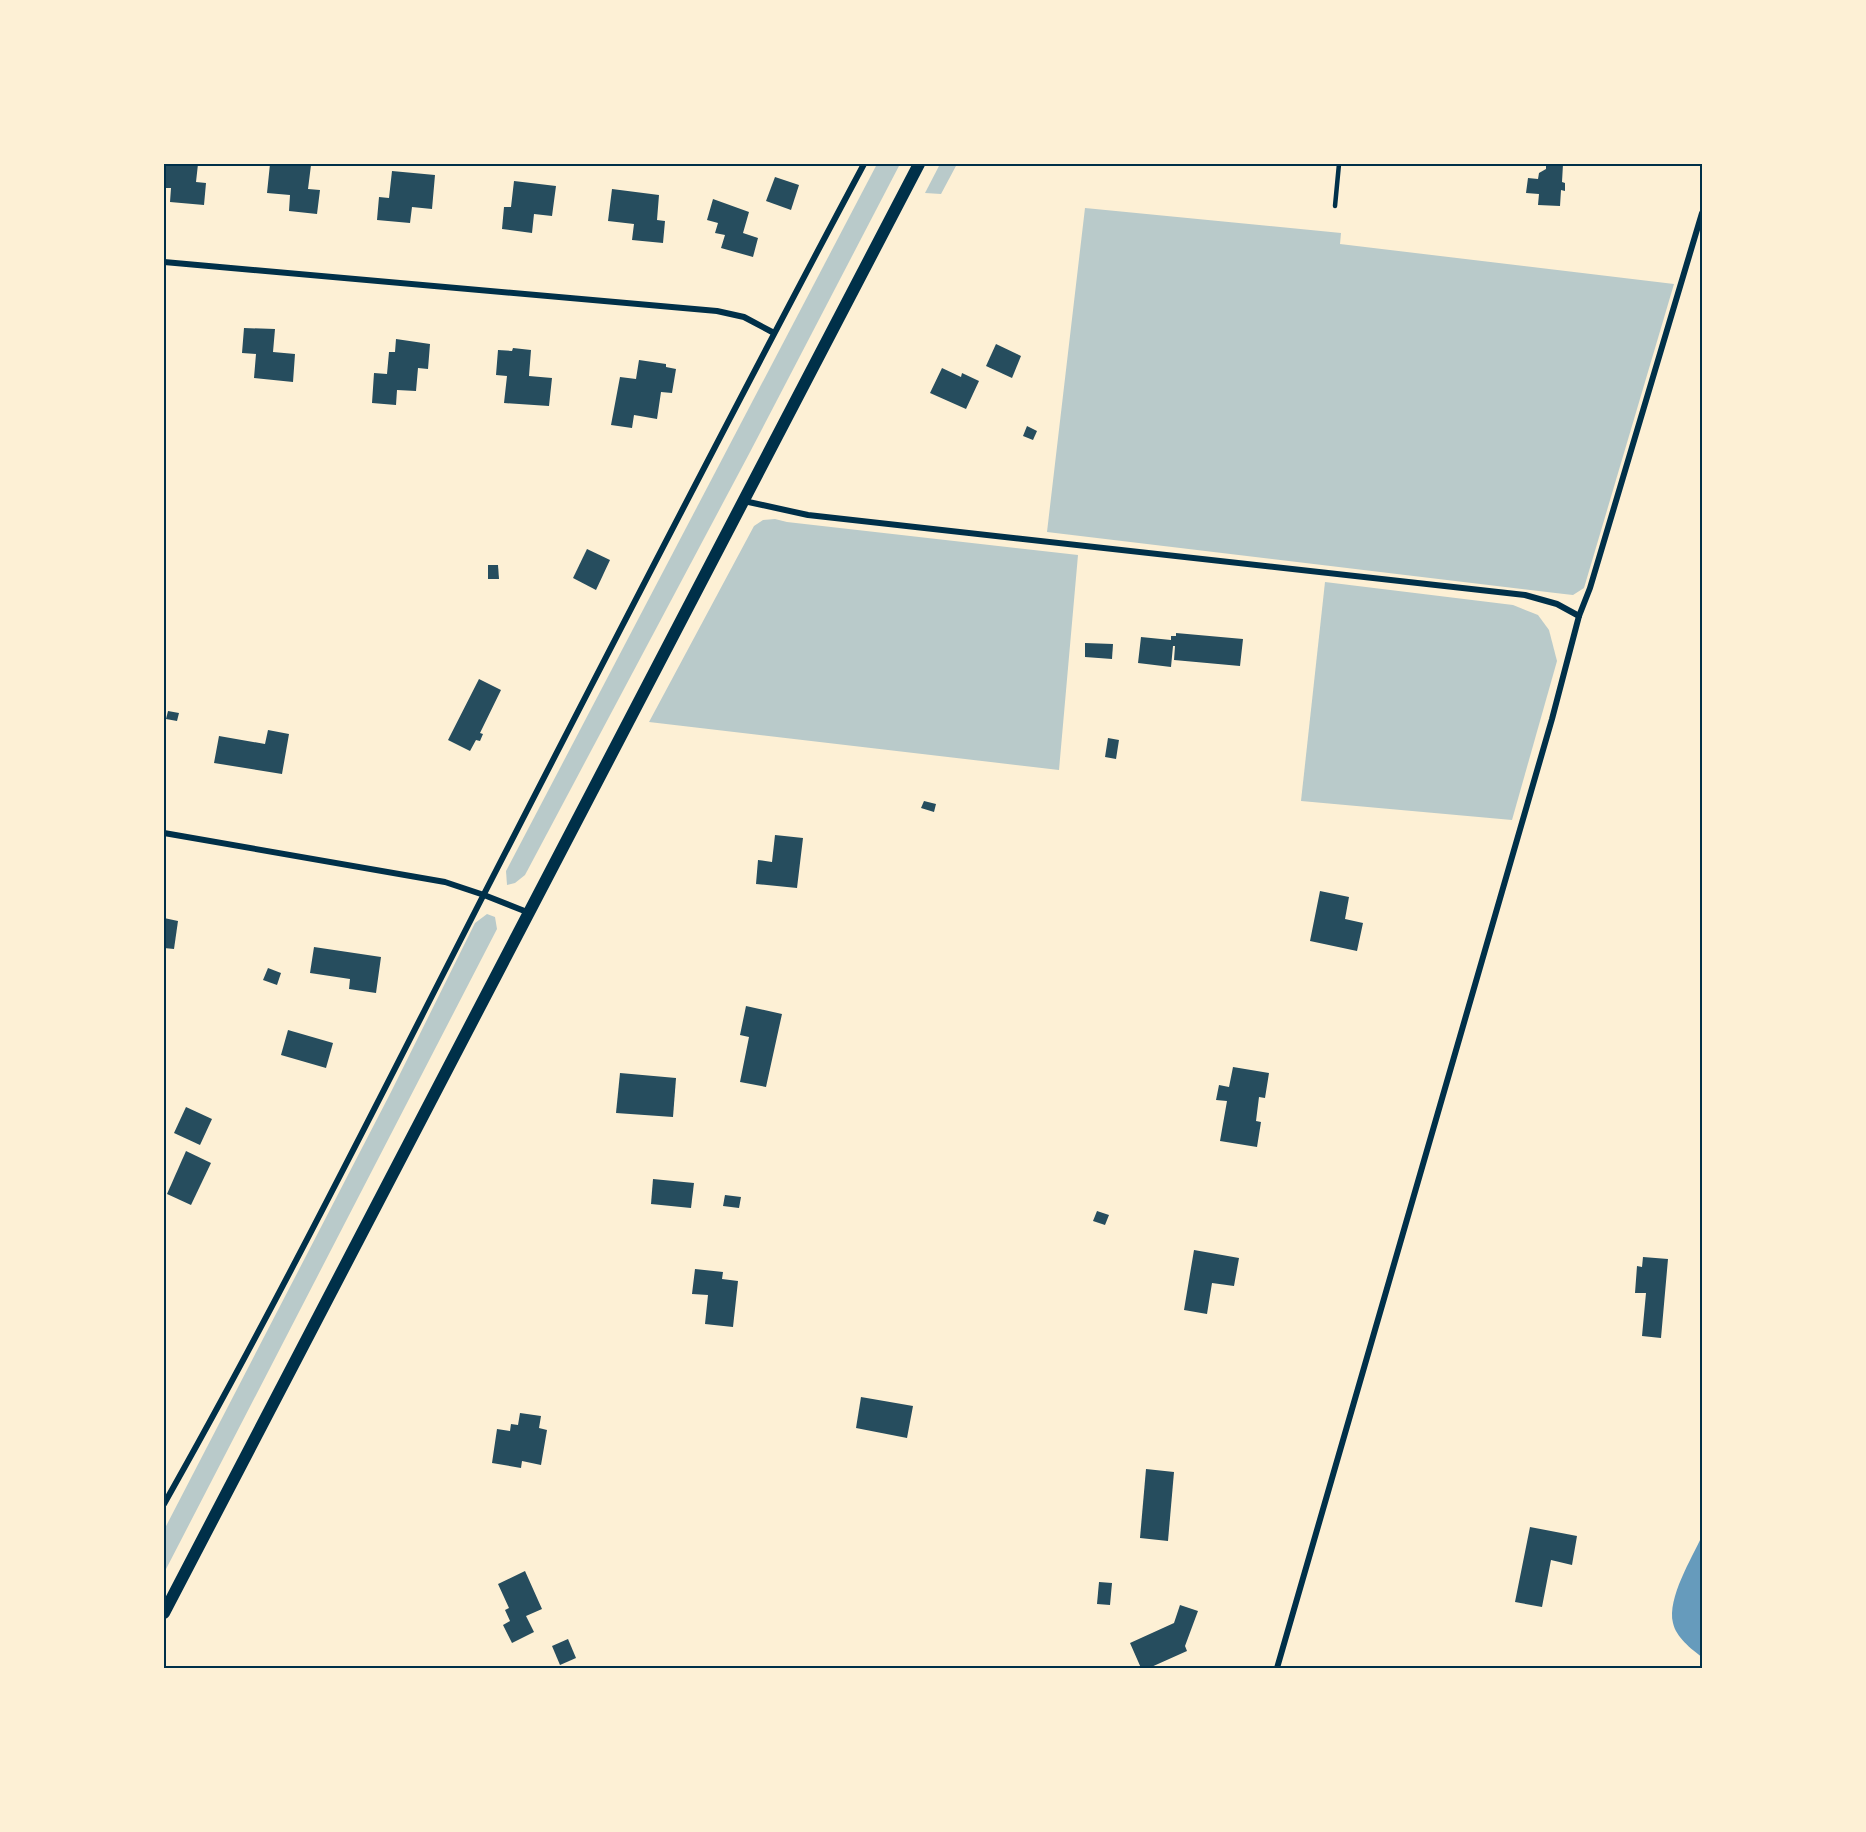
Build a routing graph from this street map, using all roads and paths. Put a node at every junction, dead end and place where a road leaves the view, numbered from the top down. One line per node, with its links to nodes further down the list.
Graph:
1 (864, 164): 7 (street)
2 (919, 164): 8 (main road)
3 (1340, 164): 4 (lane)
4 (1335, 206)
5 (1702, 213): 9 (street)
6 (164, 262): 7 (street)
7 (774, 333): 11 (street)
8 (742, 500): 9 (street); 12 (main road)
9 (1579, 616): 15 (street)
10 (164, 833): 11 (street)
11 (484, 895): 12 (street); 13 (street)
12 (527, 912): 14 (main road)
13 (164, 1504)
14 (164, 1613)
15 (1277, 1668)

